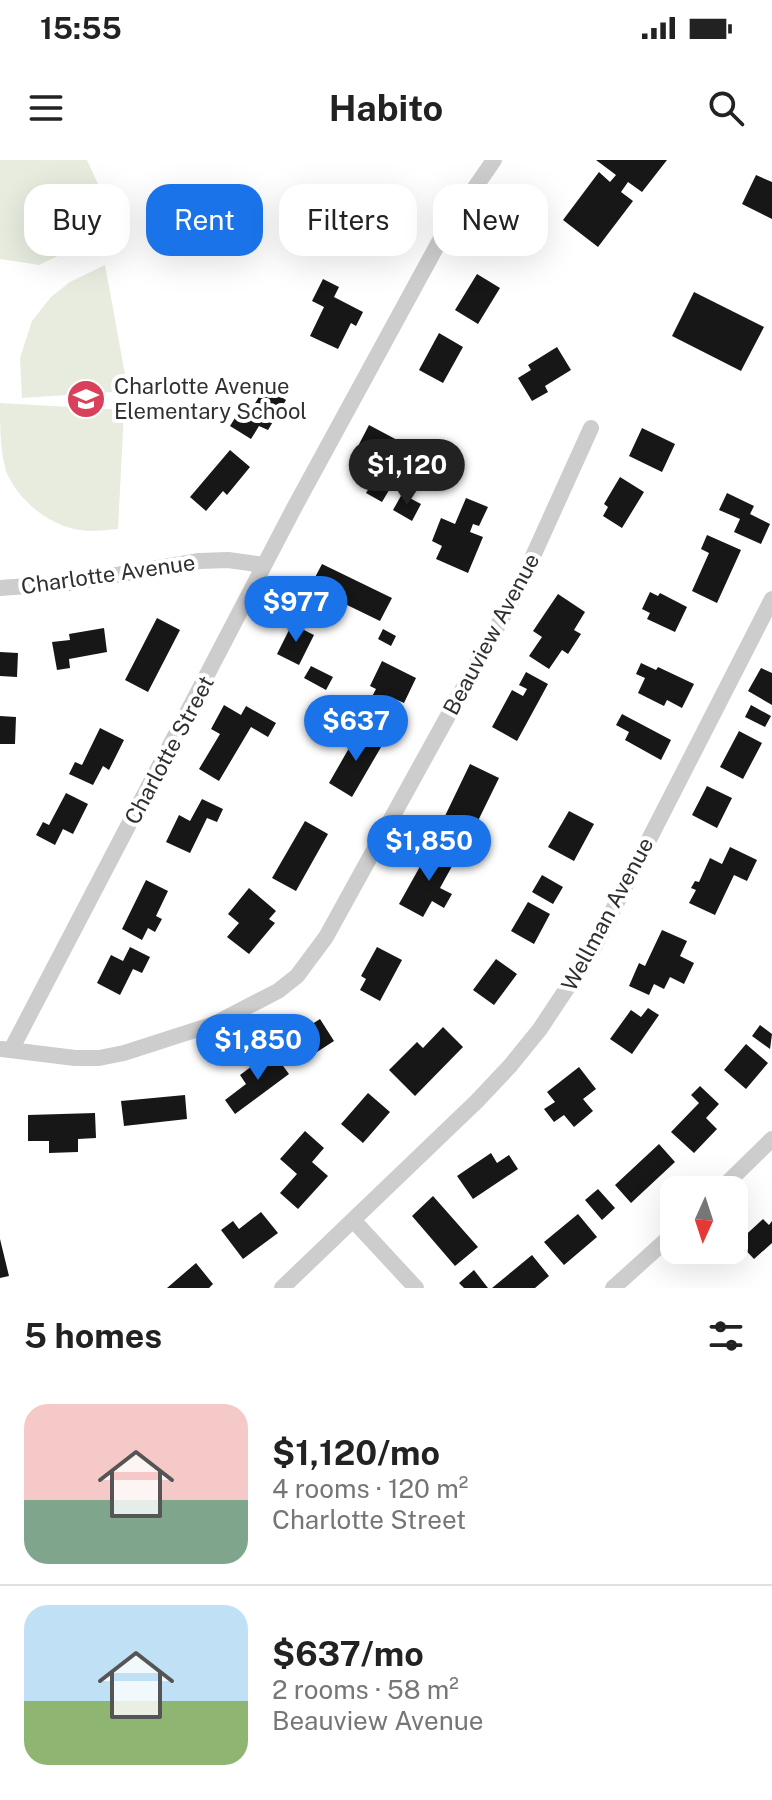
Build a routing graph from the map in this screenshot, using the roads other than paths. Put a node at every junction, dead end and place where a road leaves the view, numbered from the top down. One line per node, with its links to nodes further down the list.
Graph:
1 (494, 160): 3 (street, Charlotte Street)
2 (591, 428): 6 (street, Beauview Avenue)
3 (264, 565): 4 (street, Charlotte Avenue); 6 (street, Charlotte Street)
4 (0, 588)
5 (772, 599): 9 (street, Wellman Avenue)
6 (6, 1050)
7 (772, 1139): 8 (street)
8 (734, 1176)
9 (354, 1221): 11 (street, Wellman Avenue); 12 (street)
10 (660, 1246): 13 (street)
11 (282, 1288)
12 (416, 1288)
13 (613, 1288)

